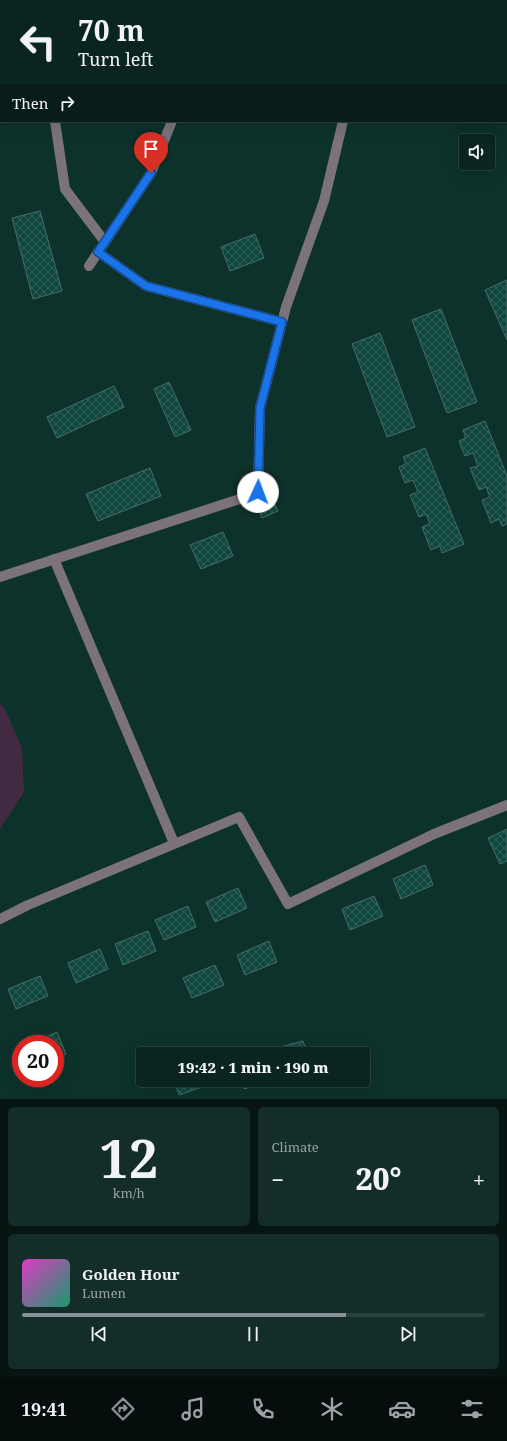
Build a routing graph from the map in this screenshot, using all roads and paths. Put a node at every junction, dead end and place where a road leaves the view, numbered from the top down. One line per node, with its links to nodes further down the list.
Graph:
1 (55, 122): 4 (lane)
2 (172, 122): 4 (lane)
3 (343, 122): 7 (lane)
4 (105, 242): 5 (lane)
5 (98, 252): 6 (lane); 7 (lane)
6 (89, 266)
7 (282, 322): 8 (lane)
8 (54, 559): 9 (lane); 11 (lane)
9 (0, 577)
10 (507, 805): 11 (lane)
11 (174, 843): 12 (lane)
12 (0, 919)

